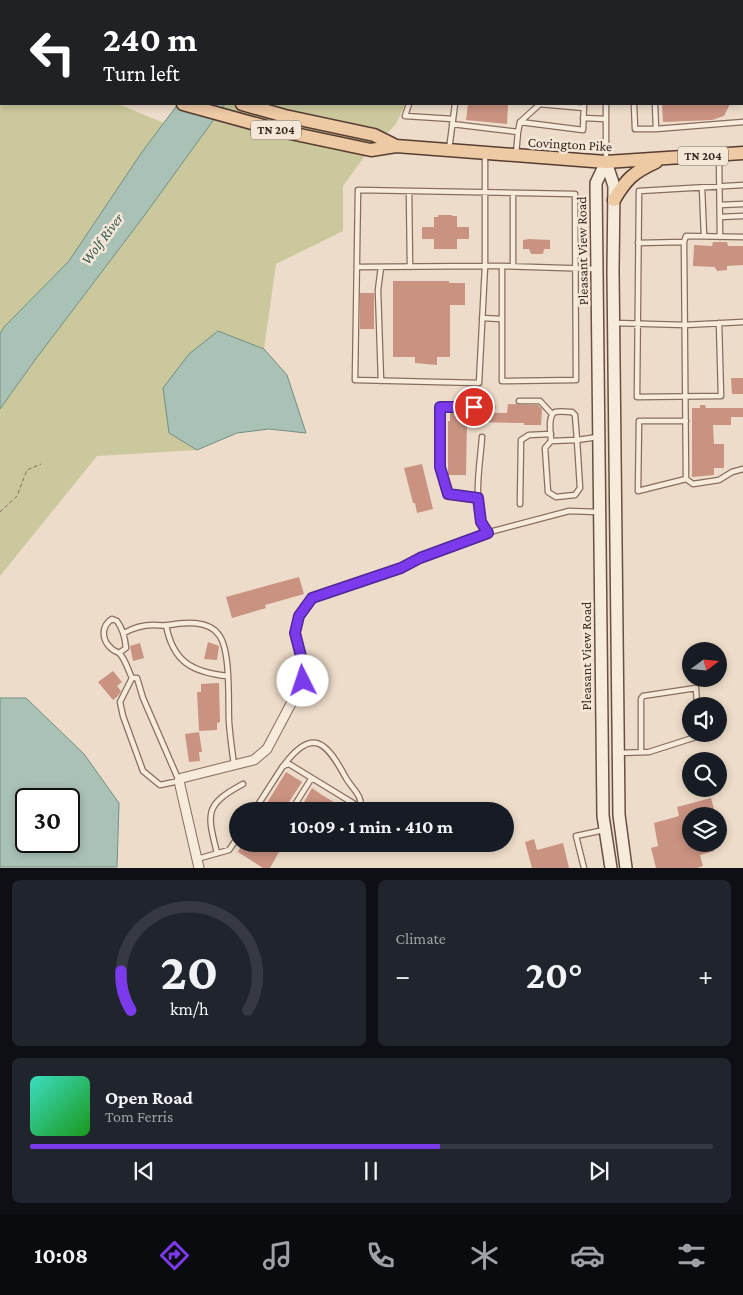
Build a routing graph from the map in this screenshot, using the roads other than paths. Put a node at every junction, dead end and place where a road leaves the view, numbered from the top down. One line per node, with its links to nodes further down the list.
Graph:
1 (187, 105): 18 (main road, Covington Pike / TN 204)
2 (246, 105): 18 (main road, Covington Pike / TN 204)
3 (409, 105): 13 (lane)
4 (455, 105): 13 (lane)
5 (539, 105): 14 (lane)
6 (562, 105): 10 (lane)
7 (606, 105): 12 (lane)
8 (634, 105): 16 (lane)
9 (655, 105): 16 (lane)
10 (584, 106): 11 (lane)
11 (583, 118): 12 (lane); 14 (lane)
12 (606, 119): 25 (lane)
13 (453, 122): 17 (lane); 19 (lane)
14 (520, 122): 17 (lane)
15 (743, 122): 16 (lane)
16 (656, 128)
17 (518, 132): 22 (lane)
18 (396, 146): 19 (main road, Covington Pike / TN 204)
19 (449, 150): 20 (main road, Covington Pike / TN 204)
20 (485, 153): 22 (main road, Covington Pike / TN 204); 30 (lane)
21 (743, 153): 23 (main road, Covington Pike / TN 204)
22 (516, 155): 25 (main road, Covington Pike / TN 204)
23 (719, 155): 24 (main road, Covington Pike / TN 204); 27 (lane)
24 (662, 159): 25 (main road, Covington Pike / TN 204); 32 (main road)
25 (606, 162): 32 (main road); 49 (main road, Pleasant View Road)
26 (743, 185): 27 (lane)
27 (719, 187): 28 (lane); 34 (lane)
28 (702, 188): 37 (lane); 41 (lane)
29 (409, 191): 30 (lane); 42 (lane); 46 (lane)
30 (484, 193): 31 (lane); 43 (lane)
31 (513, 193): 45 (lane); 48 (lane)
32 (614, 200): 50 (main road)
33 (743, 204): 34 (lane)
34 (720, 205): 36 (lane)
35 (743, 216): 36 (lane)
36 (720, 217): 38 (lane)
37 (704, 236): 38 (lane); 40 (lane)
38 (720, 237): 39 (lane)
39 (743, 237)
40 (684, 242): 41 (lane); 57 (lane)
41 (638, 243): 56 (lane)
42 (410, 266): 43 (lane); 47 (lane)
43 (485, 266): 44 (lane); 51 (lane)
44 (502, 266): 45 (lane); 52 (lane)
45 (513, 266): 48 (lane)
46 (357, 267): 47 (lane); 58 (lane)
47 (380, 267): 58 (lane)
48 (576, 268): 49 (lane); 52 (lane)
49 (597, 269): 50 (main road); 66 (main road, Pleasant View Road)
50 (614, 271): 54 (main road)
51 (482, 318): 52 (lane); 58 (lane)
52 (501, 319)
53 (743, 322): 55 (lane)
54 (614, 323): 56 (lane); 76 (main road)
55 (719, 323): 57 (lane); 59 (lane)
56 (639, 324): 57 (lane); 59 (lane)
57 (685, 325): 59 (lane)
58 (381, 381)
59 (686, 397): 63 (lane)
60 (519, 401): 62 (lane)
61 (492, 407): 71 (lane)
62 (552, 414): 64 (lane); 67 (lane)
63 (686, 420): 70 (lane); 70 (lane)
64 (550, 434): 68 (lane); 72 (lane)
65 (482, 437): 71 (lane)
66 (599, 437): 67 (lane); 73 (main road, Pleasant View Road)
67 (577, 440): 68 (lane); 68 (lane)
68 (551, 441)
69 (743, 469): 70 (lane)
70 (686, 480)
71 (478, 498): 74 (lane)
72 (520, 504)
73 (600, 512): 74 (lane); 75 (main road, Pleasant View Road)
74 (488, 533): 77 (lane)
75 (600, 593): 76 (main road); 96 (main road, Pleasant View Road)
76 (616, 594): 86 (main road)
77 (312, 598): 87 (street)
78 (166, 625): 79 (lane); 81 (lane); 81 (lane)
79 (124, 633): 80 (lane); 80 (lane)
80 (119, 653): 82 (lane)
81 (227, 676): 87 (lane)
82 (132, 678): 90 (lane); 90 (lane)
83 (696, 697): 85 (lane)
84 (682, 742): 85 (lane)
85 (641, 752): 86 (lane)
86 (618, 753): 102 (main road)
87 (234, 764): 90 (street)
88 (283, 766): 89 (lane); 92 (lane); 95 (lane)
89 (311, 779): 93 (lane); 94 (lane)
90 (179, 781): 99 (street)
91 (243, 784): 98 (lane)
92 (260, 802)
93 (297, 802)
94 (348, 802)
95 (362, 802)
96 (605, 830): 100 (lane); 101 (main road, Pleasant View Road)
97 (229, 850): 98 (lane)
98 (217, 853): 99 (lane)
99 (198, 863)
100 (584, 868)
101 (612, 868)
102 (626, 868)

